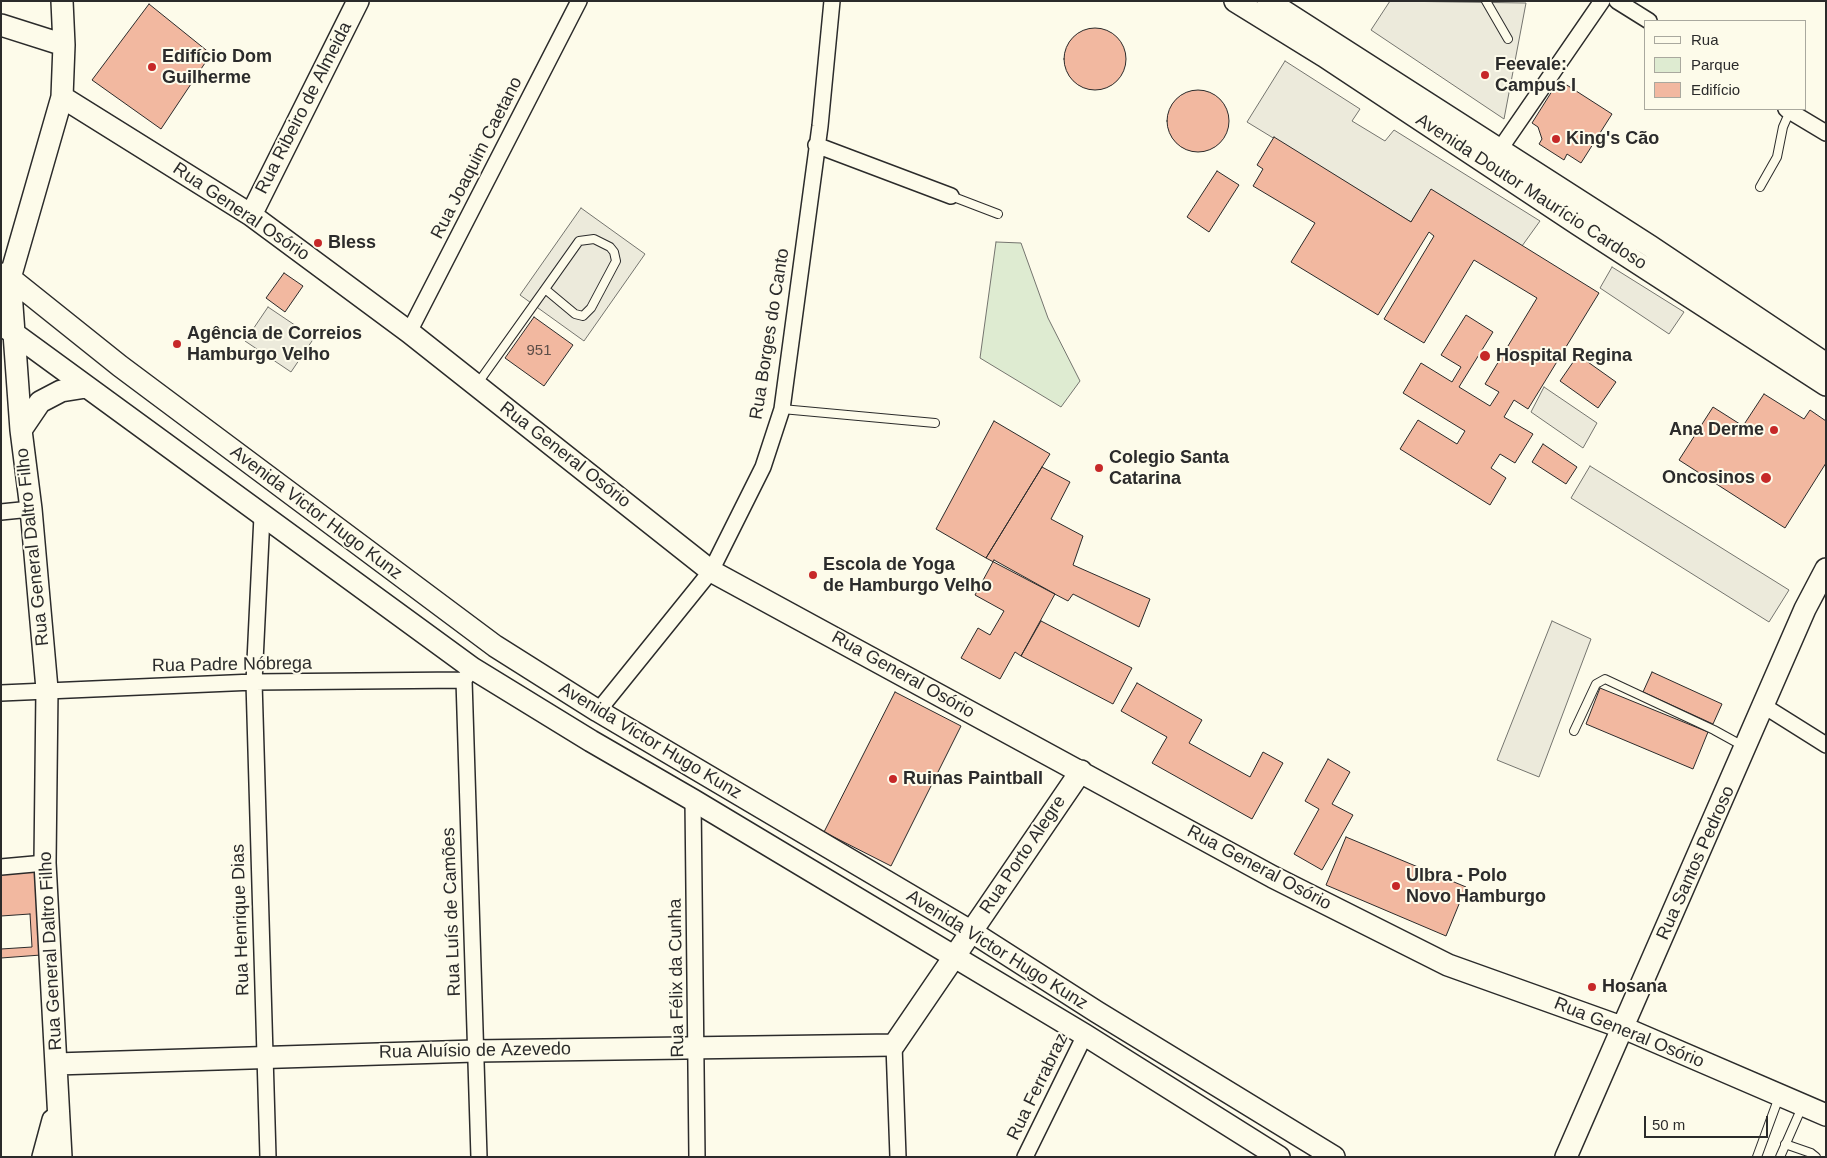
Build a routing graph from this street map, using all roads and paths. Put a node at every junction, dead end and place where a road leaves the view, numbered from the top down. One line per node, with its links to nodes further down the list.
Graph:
1 (62, 1): 13 (main road, Rua General Daltro Filho)
2 (358, 1): 25 (main road, Rua Ribeiro de Almeida)
3 (579, 1): 30 (street, Rua Joaquim Caetano)
4 (832, 1): 19 (street, Rua Borges do Canto)
5 (1235, 1): 14 (main road, Avenida Doutor Maurício Cardoso)
6 (1268, 1): 14 (main road, Avenida Doutor Maurício Cardoso)
7 (1486, 1): 12 (lane)
8 (1602, 1): 20 (street)
9 (1617, 1): 10 (street)
10 (1647, 20)
11 (1, 26): 13 (main road)
12 (1508, 39)
13 (64, 45): 15 (main road, Rua General Daltro Filho)
14 (1328, 48): 18 (main road, Avenida Doutor Maurício Cardoso)
15 (62, 96): 25 (main road, Rua General Osório); 26 (main road, Rua General Daltro Filho)
16 (1788, 110): 17 (street); 22 (lane)
17 (1826, 133)
18 (1469, 140): 20 (main road, Avenida Doutor Maurício Cardoso); 21 (main road, Avenida Doutor Maurício Cardoso)
19 (816, 146): 23 (street); 35 (street, Rua Borges do Canto)
20 (1500, 149): 21 (main road, Avenida Doutor Maurício Cardoso)
21 (1515, 171): 28 (main road, Avenida Doutor Maurício Cardoso)
22 (1760, 187)
23 (951, 196): 24 (lane)
24 (998, 214)
25 (251, 215): 30 (main road, Rua General Osório)
26 (6, 276): 29 (main road, Rua General Daltro Filho); 48 (main road, Avenida Victor Hugo Kunz)
27 (545, 288): 27 (lane); 32 (lane)
28 (1751, 325): 31 (main road, Avenida Doutor Maurício Cardoso); 33 (main road, Avenida Doutor Maurício Cardoso)
29 (8, 330): 34 (main road, Avenida Victor Hugo Kunz); 37 (main road, Rua General Daltro Filho)
30 (409, 332): 32 (main road, Rua General Osório)
31 (1826, 364)
32 (476, 385): 42 (main road, Rua General Osório)
33 (1826, 385)
34 (86, 387): 37 (main road); 40 (main road, Avenida Victor Hugo Kunz)
35 (782, 409): 36 (lane); 42 (street, Rua Borges do Canto)
36 (935, 423)
37 (21, 430): 38 (main road, Rua General Daltro Filho)
38 (31, 509): 39 (street); 45 (main road, Rua General Daltro Filho)
39 (1, 512)
40 (262, 516): 43 (main road, Avenida Victor Hugo Kunz); 44 (street, Rua Henrique Dias)
41 (1826, 569): 47 (main road, Rua Santos Pedroso)
42 (711, 571): 48 (street, Rua Borges do Canto); 52 (main road, Rua General Osório)
43 (468, 674): 44 (street, Rua Padre Nóbrega); 53 (main road, Avenida Victor Hugo Kunz); 62 (street, Rua Luís de Camões)
44 (254, 682): 45 (street, Rua Padre Nóbrega); 63 (street, Rua Henrique Dias)
45 (47, 689): 46 (street, Rua Padre Nóbrega); 54 (main road, Rua General Daltro Filho)
46 (1, 693)
47 (1764, 706): 50 (street); 51 (main road, Rua Santos Pedroso)
48 (598, 711): 56 (main road, Avenida Victor Hugo Kunz)
49 (1574, 731): 51 (lane)
50 (1826, 746)
51 (1746, 748): 58 (main road, Rua Santos Pedroso)
52 (1081, 771): 56 (main road, Rua Porto Alegre); 58 (main road, Rua General Osório)
53 (693, 800): 57 (main road, Avenida Victor Hugo Kunz); 61 (street, Rua Félix da Cunha)
54 (45, 863): 55 (street); 64 (main road, Rua General Daltro Filho)
55 (1, 867)
56 (972, 932): 57 (main road, Rua Porto Alegre); 78 (main road, Avenida Victor Hugo Kunz)
57 (954, 958): 59 (main road, Avenida Victor Hugo Kunz); 60 (main road, Rua Porto Alegre)
58 (1624, 1028): 65 (main road, Rua General Osório); 79 (main road, Rua Santos Pedroso)
59 (1085, 1035): 76 (street, Rua Ferrabraz); 77 (main road, Avenida Victor Hugo Kunz)
60 (894, 1045): 61 (main road, Rua Aluísio de Azevedo); 75 (street)
61 (696, 1046): 62 (main road, Rua Aluísio de Azevedo); 74 (street, Rua Félix da Cunha)
62 (475, 1051): 63 (main road, Rua Aluísio de Azevedo); 73 (street, Rua Luís de Camões)
63 (264, 1056): 64 (main road, Rua Aluísio de Azevedo); 72 (street, Rua Henrique Dias)
64 (56, 1064): 66 (main road, Rua General Daltro Filho)
65 (1780, 1096): 67 (main road, Rua General Osório); 80 (lane)
66 (58, 1100): 70 (main road); 71 (main road, Rua General Daltro Filho)
67 (1802, 1105): 68 (main road, Rua General Osório); 69 (lane)
68 (1826, 1116)
69 (1785, 1144): 81 (lane); 82 (lane)
70 (43, 1157)
71 (61, 1157)
72 (268, 1157)
73 (479, 1157)
74 (696, 1157)
75 (898, 1157)
76 (1025, 1157)
77 (1279, 1157)
78 (1334, 1157)
79 (1566, 1157)
80 (1757, 1157)
81 (1780, 1157)
82 (1816, 1157)

